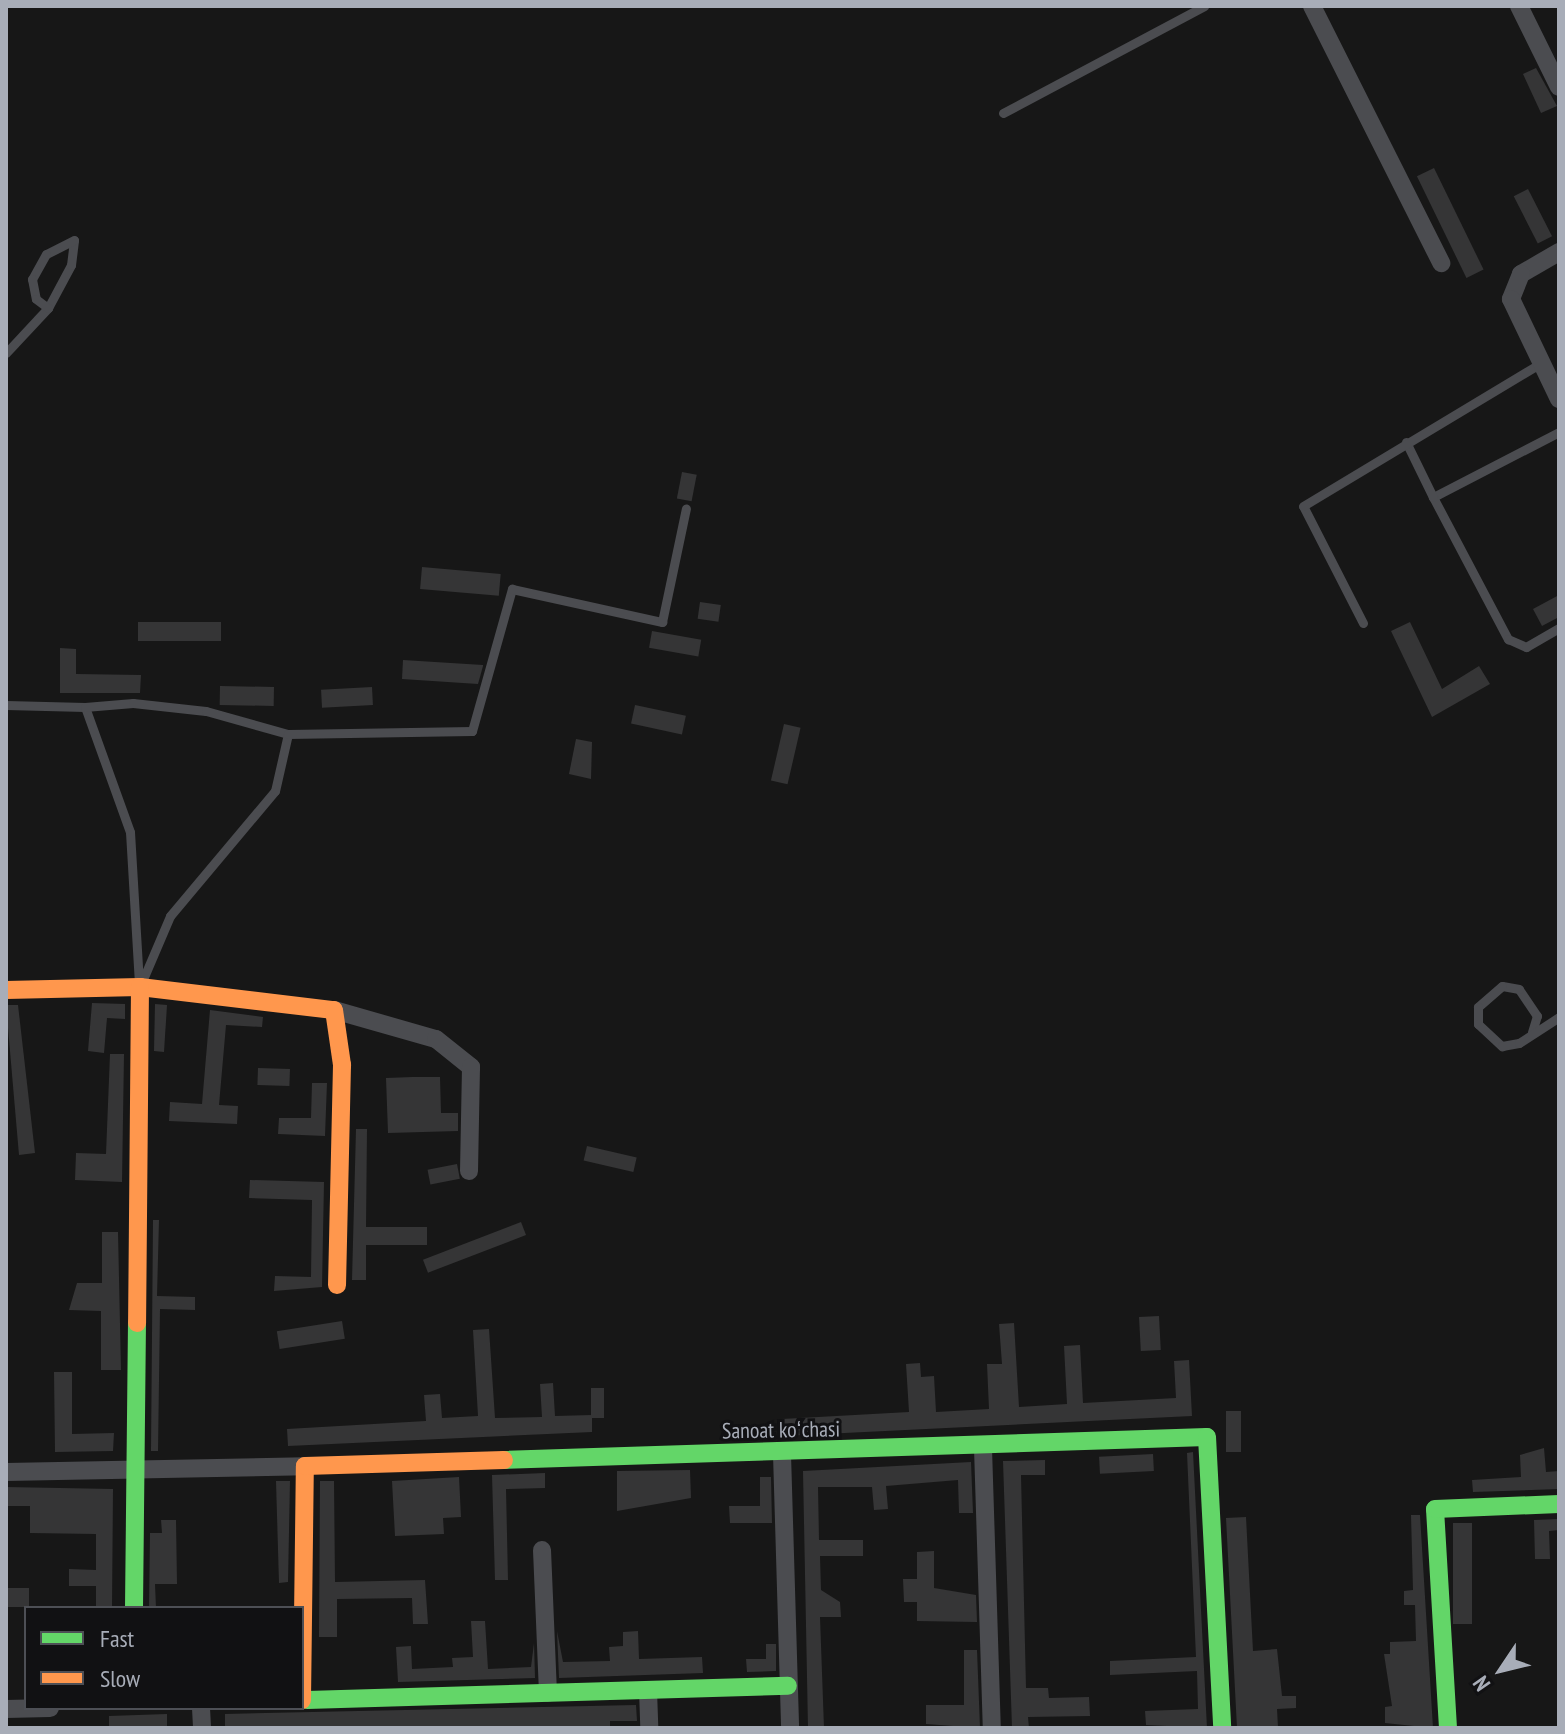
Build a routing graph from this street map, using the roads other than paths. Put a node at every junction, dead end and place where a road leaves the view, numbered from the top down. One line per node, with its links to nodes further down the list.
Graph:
1 (1204, 6): 5 (lane)
2 (1312, 6): 7 (street)
3 (1519, 6): 4 (street)
4 (1559, 87)
5 (1003, 113)
6 (1559, 252): 10 (street)
7 (1441, 263)
8 (48, 308): 8 (lane); 9 (lane)
9 (6, 353)
10 (1541, 363): 11 (street); 13 (lane)
11 (1559, 399)
12 (1559, 432): 14 (lane)
13 (1406, 442): 14 (lane); 16 (lane)
14 (1433, 497): 17 (lane)
15 (686, 508): 20 (lane)
16 (1363, 623)
17 (1559, 628)
18 (6, 705): 19 (lane)
19 (85, 707): 20 (lane); 21 (lane)
20 (288, 734): 21 (lane)
21 (140, 987): 22 (street); 23 (street); 31 (street)
22 (6, 990)
23 (334, 1010): 26 (street); 27 (street)
24 (1559, 1017): 25 (lane)
25 (1532, 1032): 25 (lane)
26 (469, 1171)
27 (337, 1285)
28 (983, 1448): 29 (street, Sanoat koʻchasi); 42 (street); 43 (street, Sanoat koʻchasi)
29 (782, 1454): 30 (street, Sanoat koʻchasi); 36 (street)
30 (305, 1466): 31 (street); 39 (street)
31 (136, 1470): 32 (street); 35 (street)
32 (6, 1472)
33 (1559, 1504): 44 (street)
34 (542, 1550): 38 (street)
35 (134, 1606)
36 (788, 1686): 37 (street); 41 (street)
37 (648, 1690): 38 (street); 40 (street)
38 (548, 1693): 39 (street)
39 (305, 1700)
40 (649, 1728)
41 (790, 1728)
42 (992, 1728)
43 (1222, 1728)
44 (1448, 1728)

